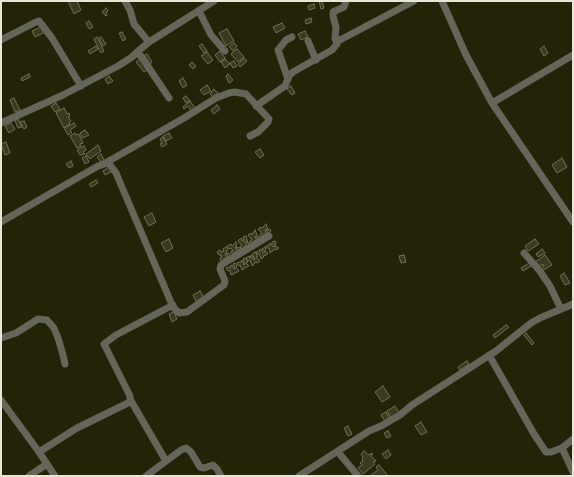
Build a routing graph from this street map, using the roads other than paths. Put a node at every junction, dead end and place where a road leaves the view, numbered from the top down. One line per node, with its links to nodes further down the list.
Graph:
1 (125, 1): 11 (street)
2 (214, 1): 6 (street)
3 (346, 1): 8 (street)
4 (414, 1): 8 (street)
5 (442, 1): 19 (street)
6 (198, 11): 11 (street); 12 (street)
7 (292, 37): 16 (street)
8 (335, 38): 15 (street)
9 (1, 40): 17 (street)
10 (308, 41): 15 (street)
11 (149, 42): 13 (street)
12 (225, 51)
13 (136, 53): 17 (street); 18 (street)
14 (573, 55): 19 (street)
15 (316, 60): 16 (street)
16 (288, 79): 20 (street)
17 (81, 86): 21 (street)
18 (169, 98)
19 (496, 101): 25 (street)
20 (256, 106): 22 (street); 23 (street)
21 (1, 123)
22 (250, 136)
23 (102, 165): 24 (street); 29 (street)
24 (1, 222)
25 (573, 222)
26 (269, 236): 29 (street)
27 (524, 253): 30 (street)
28 (573, 304): 30 (street)
29 (172, 305): 34 (street)
30 (560, 309): 32 (street)
31 (1, 338): 33 (street)
32 (489, 355): 37 (street); 39 (street)
33 (65, 364)
34 (130, 399): 38 (street); 40 (street)
35 (1, 400): 38 (street)
36 (573, 440): 37 (street)
37 (562, 448): 42 (street)
38 (39, 452): 41 (street)
39 (338, 452): 47 (street); 48 (street)
40 (166, 461): 45 (street); 46 (street)
41 (47, 464): 43 (street); 44 (street)
42 (573, 472)
43 (29, 476)
44 (55, 476)
45 (146, 476)
46 (221, 476)
47 (299, 476)
48 (358, 476)

